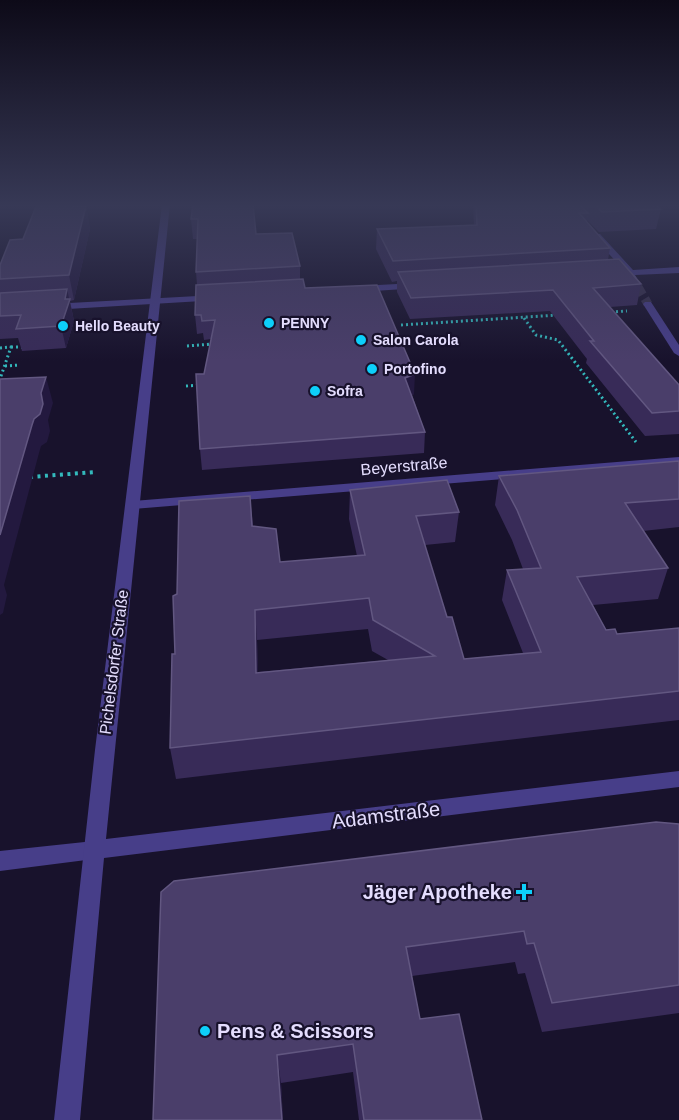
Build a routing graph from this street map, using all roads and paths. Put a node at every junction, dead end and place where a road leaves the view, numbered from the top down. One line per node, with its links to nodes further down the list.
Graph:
1 (161, 256): 10 (street, Pichelsdorfer Straße)
2 (617, 256): 4 (street)
3 (679, 270): 4 (street)
4 (628, 273): 5 (street); 7 (street)
5 (599, 275)
6 (431, 285): 8 (street)
7 (638, 287)
8 (354, 290)
9 (230, 297): 10 (street)
10 (156, 301): 12 (street); 33 (street, Pichelsdorfer Straße)
11 (648, 304): 23 (street)
12 (34, 308)
13 (637, 310): 14 (path)
14 (603, 313)
15 (569, 315): 16 (path)
16 (523, 317): 17 (path); 29 (path)
17 (401, 325)
18 (220, 344): 20 (path)
19 (26, 346): 21 (path)
20 (187, 346)
21 (11, 347): 22 (path); 25 (path)
22 (0, 348)
23 (679, 353)
24 (20, 365): 25 (path)
25 (5, 366): 26 (path)
26 (0, 379)
27 (207, 385): 28 (path)
28 (186, 386)
29 (639, 447)
30 (679, 460): 33 (street, Beyerstraße)
31 (95, 472): 32 (path)
32 (24, 477)
33 (133, 505): 35 (street, Pichelsdorfer Straße)
34 (679, 779): 35 (street, Adamstraße)
35 (94, 850): 36 (street, Adamstraße); 37 (street, Pichelsdorfer Straße)
36 (0, 861)
37 (67, 1120)

